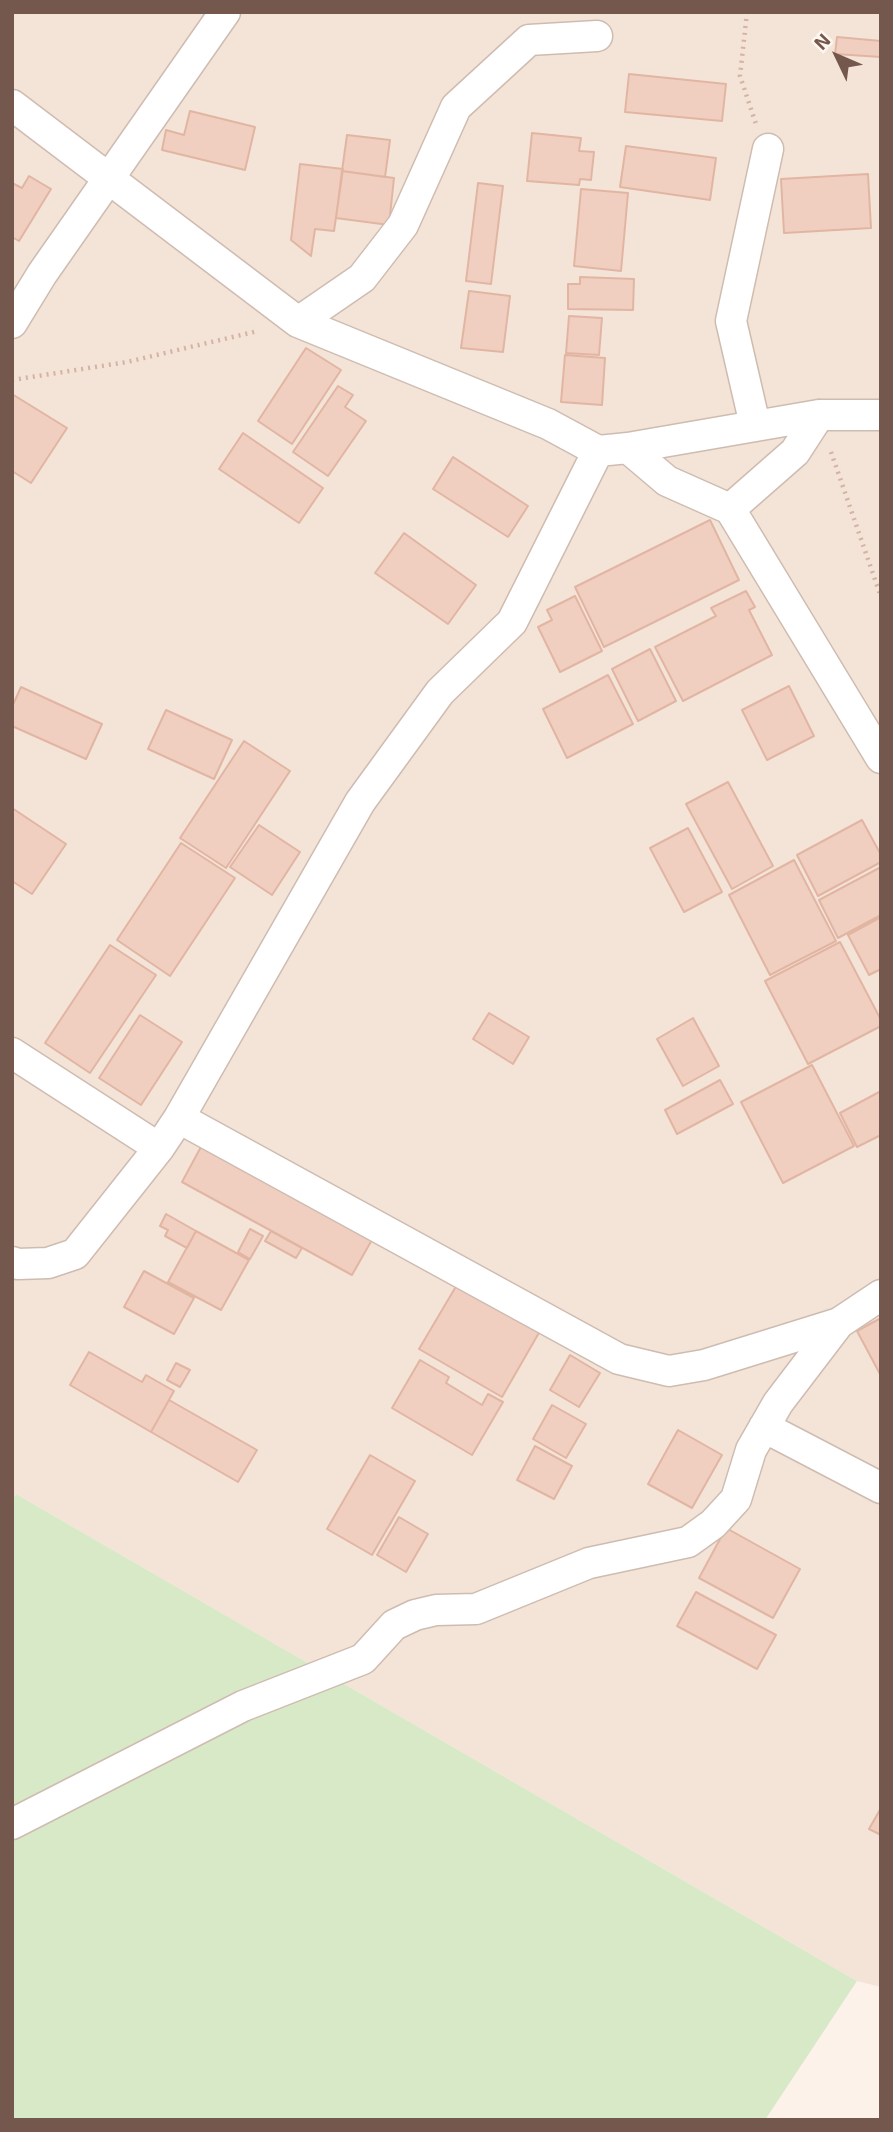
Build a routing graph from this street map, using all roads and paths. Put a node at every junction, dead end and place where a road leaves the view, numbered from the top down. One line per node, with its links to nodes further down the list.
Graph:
1 (225, 12): 6 (street)
2 (747, 12): 5 (path)
3 (597, 36): 7 (street)
4 (12, 105): 6 (street)
5 (768, 149): 12 (street)
6 (111, 178): 7 (street); 8 (street)
7 (298, 322): 9 (path); 14 (street)
8 (12, 323)
9 (12, 380)
10 (819, 415): 11 (street); 12 (street); 15 (street); 16 (path)
11 (881, 415)
12 (755, 425): 13 (street)
13 (628, 448): 14 (street); 15 (street)
14 (598, 452): 19 (street)
15 (730, 509): 17 (street)
16 (881, 597)
17 (881, 758)
18 (12, 1053): 20 (street)
19 (179, 1118): 20 (street); 23 (street)
20 (159, 1148): 21 (street)
21 (12, 1262)
22 (881, 1295): 23 (street)
23 (839, 1323): 24 (street)
24 (764, 1427): 25 (street); 26 (street)
25 (881, 1488)
26 (12, 1824)

